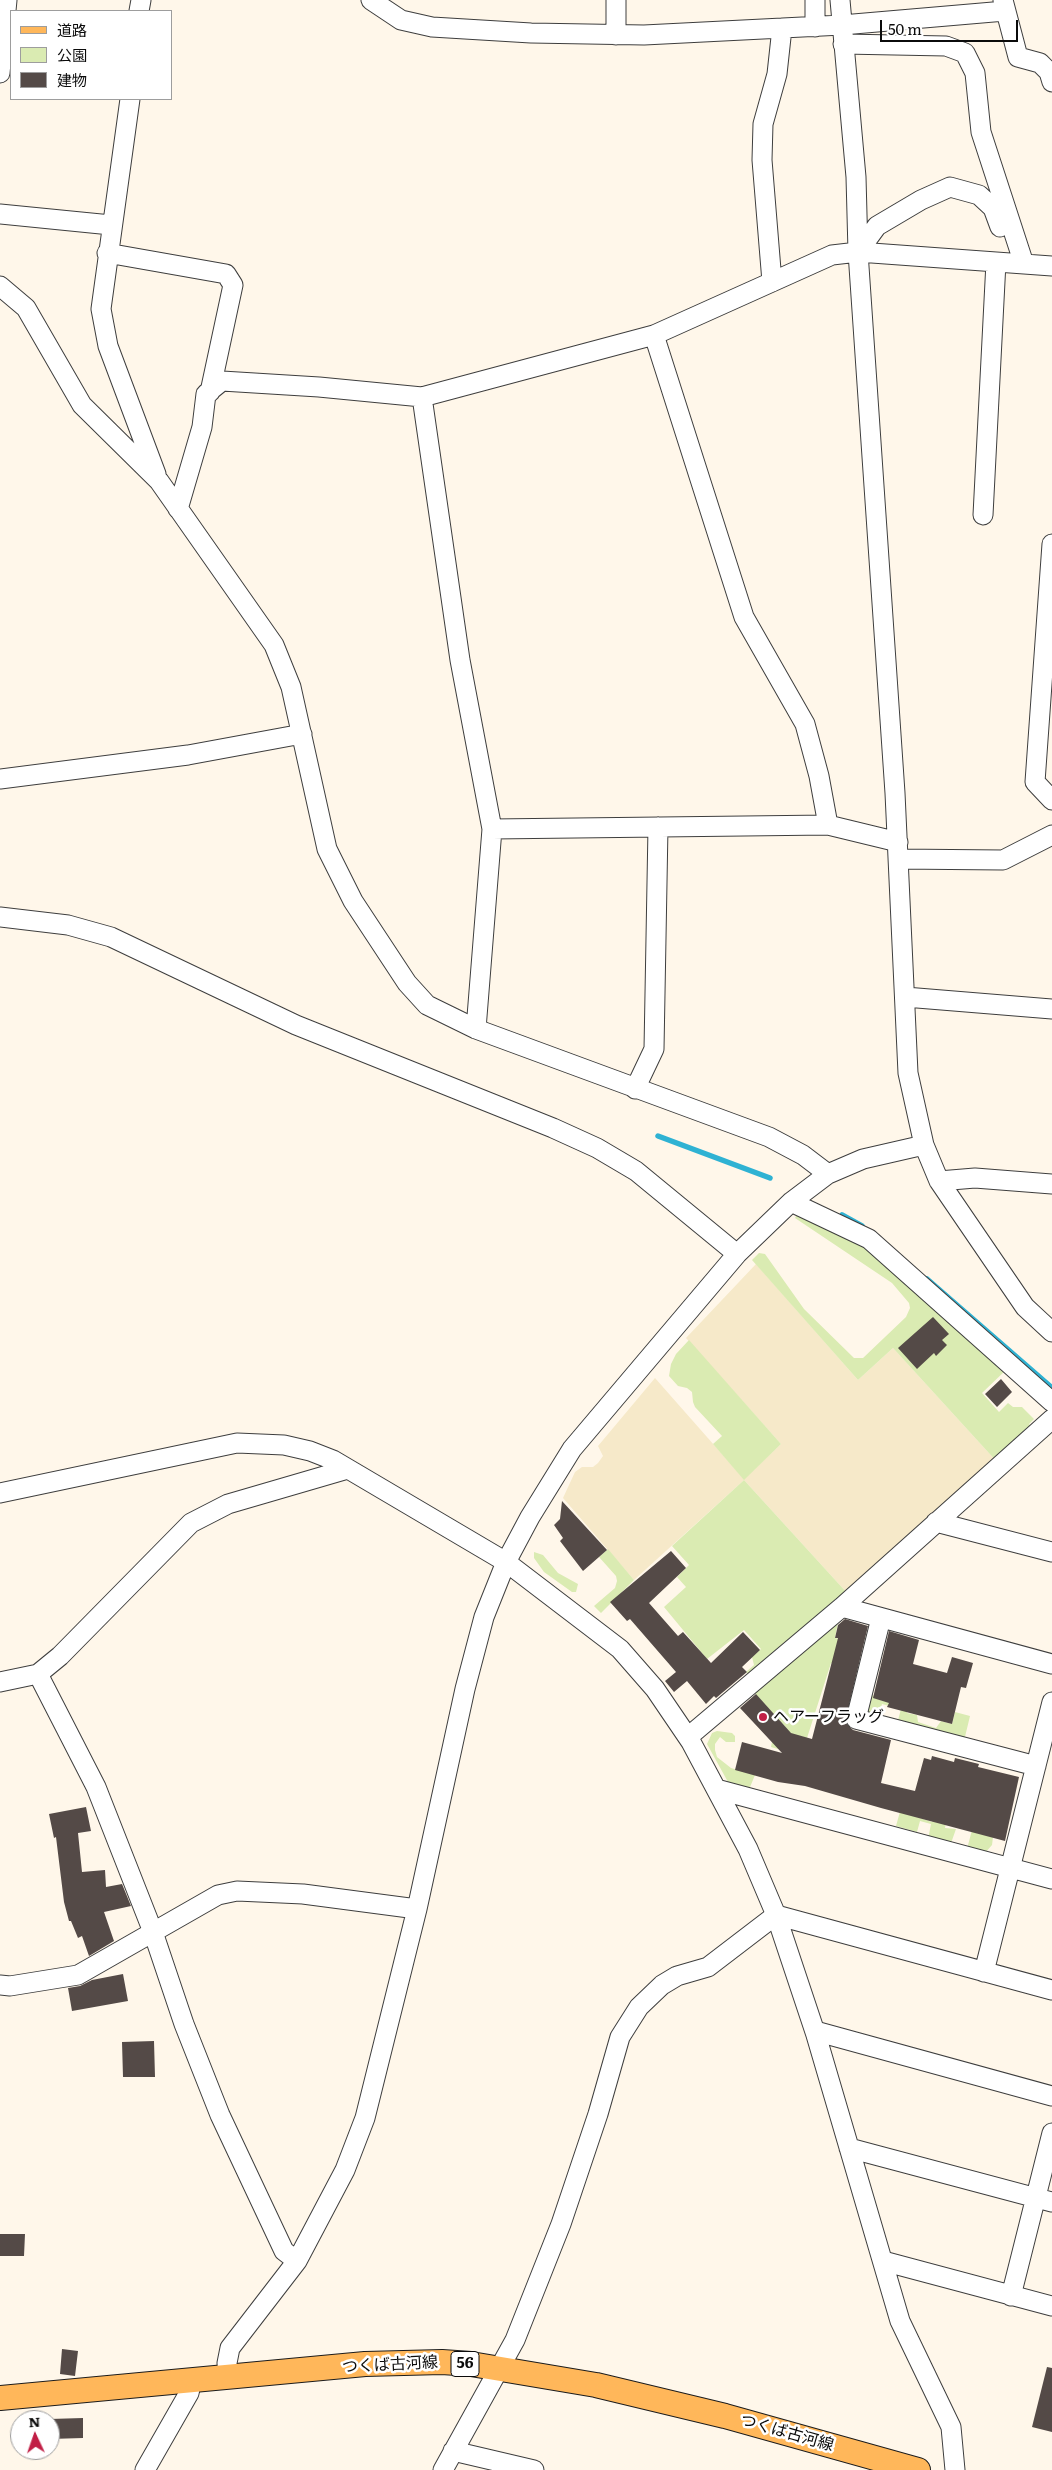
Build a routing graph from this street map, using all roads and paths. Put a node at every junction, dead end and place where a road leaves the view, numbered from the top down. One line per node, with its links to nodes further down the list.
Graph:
1 (7, 0): 12 (street)
2 (371, 0): 10 (street)
3 (616, 0): 10 (street)
4 (815, 0): 8 (street)
5 (840, 0): 7 (street)
6 (1004, 6): 7 (street); 13 (street)
7 (842, 26): 8 (street); 11 (street)
8 (815, 27): 9 (street)
9 (782, 28): 10 (street); 21 (street)
10 (616, 35)
11 (843, 44): 17 (street); 19 (street)
12 (0, 72)
13 (1052, 82)
14 (130, 100): 16 (street)
15 (0, 214): 16 (street)
16 (111, 225): 18 (street)
17 (858, 252): 19 (street); 19 (street); 21 (street); 37 (street)
18 (108, 253): 24 (street); 26 (street)
19 (1011, 263): 20 (street); 28 (street)
20 (1052, 266)
21 (772, 282): 23 (street)
22 (0, 286): 26 (street)
23 (654, 335): 25 (street); 33 (street)
24 (210, 392): 25 (street); 27 (street)
25 (422, 397): 35 (street)
26 (159, 481): 27 (street)
27 (178, 509): 30 (street)
28 (983, 515)
29 (1052, 544): 32 (street)
30 (302, 734): 31 (street); 41 (street)
31 (0, 779)
32 (1052, 800)
33 (828, 825): 34 (street); 37 (street)
34 (658, 827): 35 (street); 42 (street)
35 (492, 829): 41 (street)
36 (1052, 835): 37 (street)
37 (898, 850): 39 (street)
38 (0, 917): 48 (street)
39 (905, 997): 40 (street); 43 (street)
40 (1052, 1009)
41 (476, 1028): 42 (street)
42 (635, 1089): 44 (street)
43 (924, 1144): 44 (street); 45 (street)
44 (828, 1174): 47 (street)
45 (939, 1181): 46 (street); 49 (street)
46 (1052, 1184)
47 (791, 1202): 48 (street); 50 (street)
48 (737, 1254): 56 (street)
49 (1052, 1332)
50 (1052, 1402)
51 (1052, 1419): 54 (street)
52 (348, 1469): 53 (street); 56 (street); 60 (street)
53 (0, 1493)
54 (936, 1522): 55 (street); 57 (street)
55 (1052, 1552)
56 (506, 1562): 63 (street); 68 (street)
57 (842, 1607): 58 (street); 63 (street)
58 (881, 1618): 59 (street); 64 (street)
59 (1052, 1664)
60 (38, 1674): 61 (street); 70 (street)
61 (0, 1682)
62 (1052, 1702): 64 (street)
63 (688, 1737): 65 (street)
64 (1036, 1766): 66 (street)
65 (716, 1789): 66 (street); 69 (street)
66 (1011, 1867): 67 (street); 71 (street)
67 (1052, 1879)
68 (417, 1909): 70 (street); 79 (street)
69 (776, 1915): 71 (street); 74 (street); 83 (street)
70 (153, 1932): 72 (street); 79 (street)
71 (984, 1972): 73 (street)
72 (0, 1985)
73 (1052, 1990)
74 (815, 2031): 75 (street); 77 (street)
75 (1052, 2096)
76 (1052, 2133): 78 (street)
77 (849, 2148): 78 (street); 80 (street)
78 (1044, 2200): 81 (street)
79 (297, 2260): 84 (street)
80 (882, 2262): 81 (street); 92 (street)
81 (1011, 2296): 82 (street)
82 (1052, 2306)
83 (498, 2367): 84 (main road, つくば古河線 / 56); 87 (street); 91 (main road, つくば古河線 / 56)
84 (228, 2377): 85 (main road, つくば古河線 / 56)
85 (192, 2380): 86 (main road, つくば古河線 / 56); 88 (street)
86 (0, 2398)
87 (453, 2451): 89 (street); 90 (street)
88 (145, 2470)
89 (443, 2470)
90 (534, 2470)
91 (918, 2470)
92 (955, 2470)

